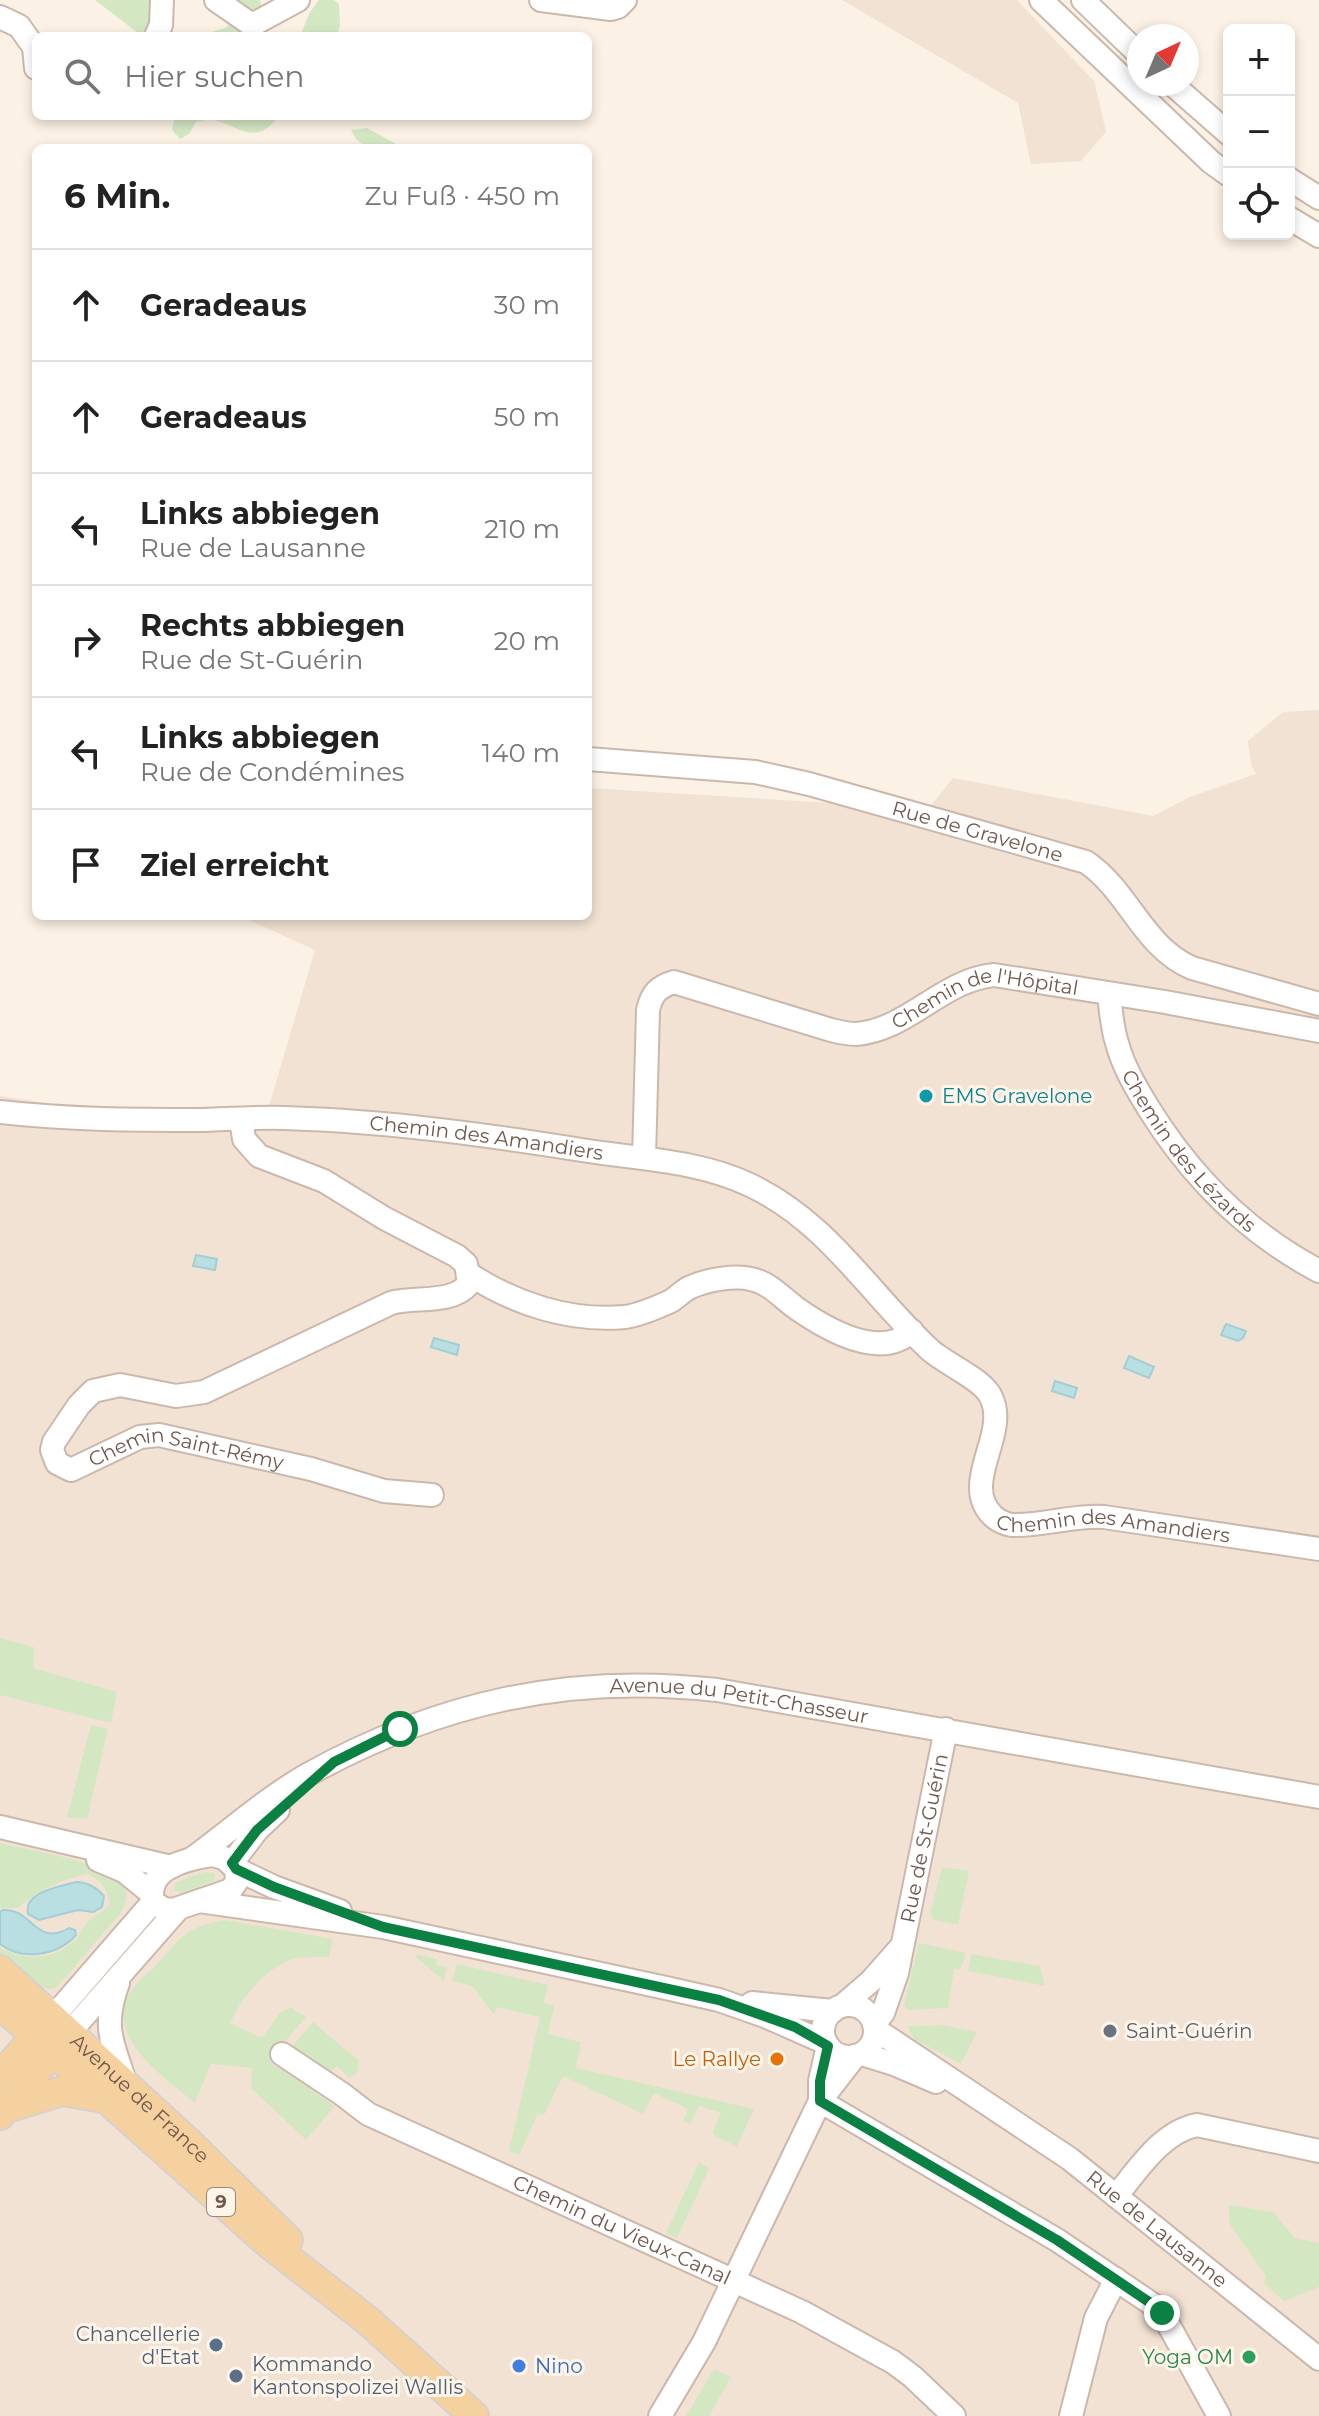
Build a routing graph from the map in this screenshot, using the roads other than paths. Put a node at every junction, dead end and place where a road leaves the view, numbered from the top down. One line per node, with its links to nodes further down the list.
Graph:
1 (162, 0): 9 (street)
2 (216, 0): 3 (street)
3 (298, 0)
4 (541, 0): 5 (street)
5 (625, 0)
6 (1041, 0): 14 (street)
7 (1083, 0): 10 (street)
8 (0, 17): 11 (street)
9 (158, 32)
10 (1127, 42)
11 (32, 44)
12 (1186, 96): 13 (street)
13 (1223, 129)
14 (1223, 171)
15 (1295, 183): 16 (street)
16 (1319, 198)
17 (1295, 222): 18 (street)
18 (1319, 236)
19 (592, 759): 21 (street, Rue de Gravelone)
20 (1109, 995): 22 (street, Chemin de l'Hôpital); 25 (street, Chemin de l'Hôpital); 26 (street, Chemin des Lézards)
21 (1319, 1004)
22 (1319, 1031)
23 (0, 1112): 24 (street, Chemin des Amandiers)
24 (241, 1119): 25 (street, Chemin des Amandiers); 27 (street)
25 (644, 1158): 28 (street, Chemin des Amandiers)
26 (1319, 1271)
27 (469, 1274): 28 (street); 29 (street, Chemin Saint-Rémy)
28 (912, 1331): 30 (street, Chemin des Amandiers)
29 (432, 1495)
30 (1319, 1549)
31 (946, 1729): 32 (street, Avenue du Petit-Chasseur); 33 (street, Avenue du Petit-Chasseur); 42 (street, Rue de St-Guérin)
32 (334, 1762): 36 (street, Avenue du Petit-Chasseur); 37 (street)
33 (1319, 1797)
34 (0, 1827): 38 (street)
35 (0, 1835): 39 (street)
36 (193, 1858): 37 (street); 38 (street, Avenue du Petit-Chasseur)
37 (234, 1866): 40 (street); 41 (street)
38 (171, 1867): 39 (street)
39 (152, 1897): 40 (street); 49 (street)
40 (188, 1905): 41 (street); 44 (street)
41 (383, 1927): 45 (street)
42 (902, 1946): 47 (street, Rue de St-Guérin); 48 (street, Rue de St-Guérin)
43 (0, 1970): 49 (main road, Avenue de France / 9)
44 (121, 1975): 49 (street); 54 (street)
45 (719, 2000): 47 (street); 50 (street)
46 (0, 2004): 49 (main road, Avenue de France / 9)
47 (837, 2009): 48 (street); 50 (street)
48 (877, 2022): 52 (street); 56 (street, Rue de Lausanne)
49 (53, 2034): 53 (main road); 54 (main road, Avenue de France / 9); 54 (main road, Avenue de France / 9); 57 (main road)
50 (827, 2044): 52 (street); 55 (street)
51 (282, 2054): 61 (street, Chemin du Vieux-Canal)
52 (858, 2055): 55 (street); 56 (street, Rue de Lausanne)
53 (0, 2076)
54 (115, 2091): 57 (main road); 63 (main road, Avenue de France / 9)
55 (820, 2101): 60 (street); 61 (street)
56 (989, 2104): 59 (street, Rue de Lausanne)
57 (3, 2112)
58 (1319, 2151): 59 (street)
59 (1116, 2196): 62 (street, Rue de Lausanne)
60 (1116, 2279): 66 (street); 67 (street)
61 (735, 2280): 64 (street); 65 (street, Chemin du Vieux-Canal)
62 (1319, 2359)
63 (474, 2416)
64 (660, 2416)
65 (954, 2416)
66 (1071, 2416)
67 (1219, 2416)

